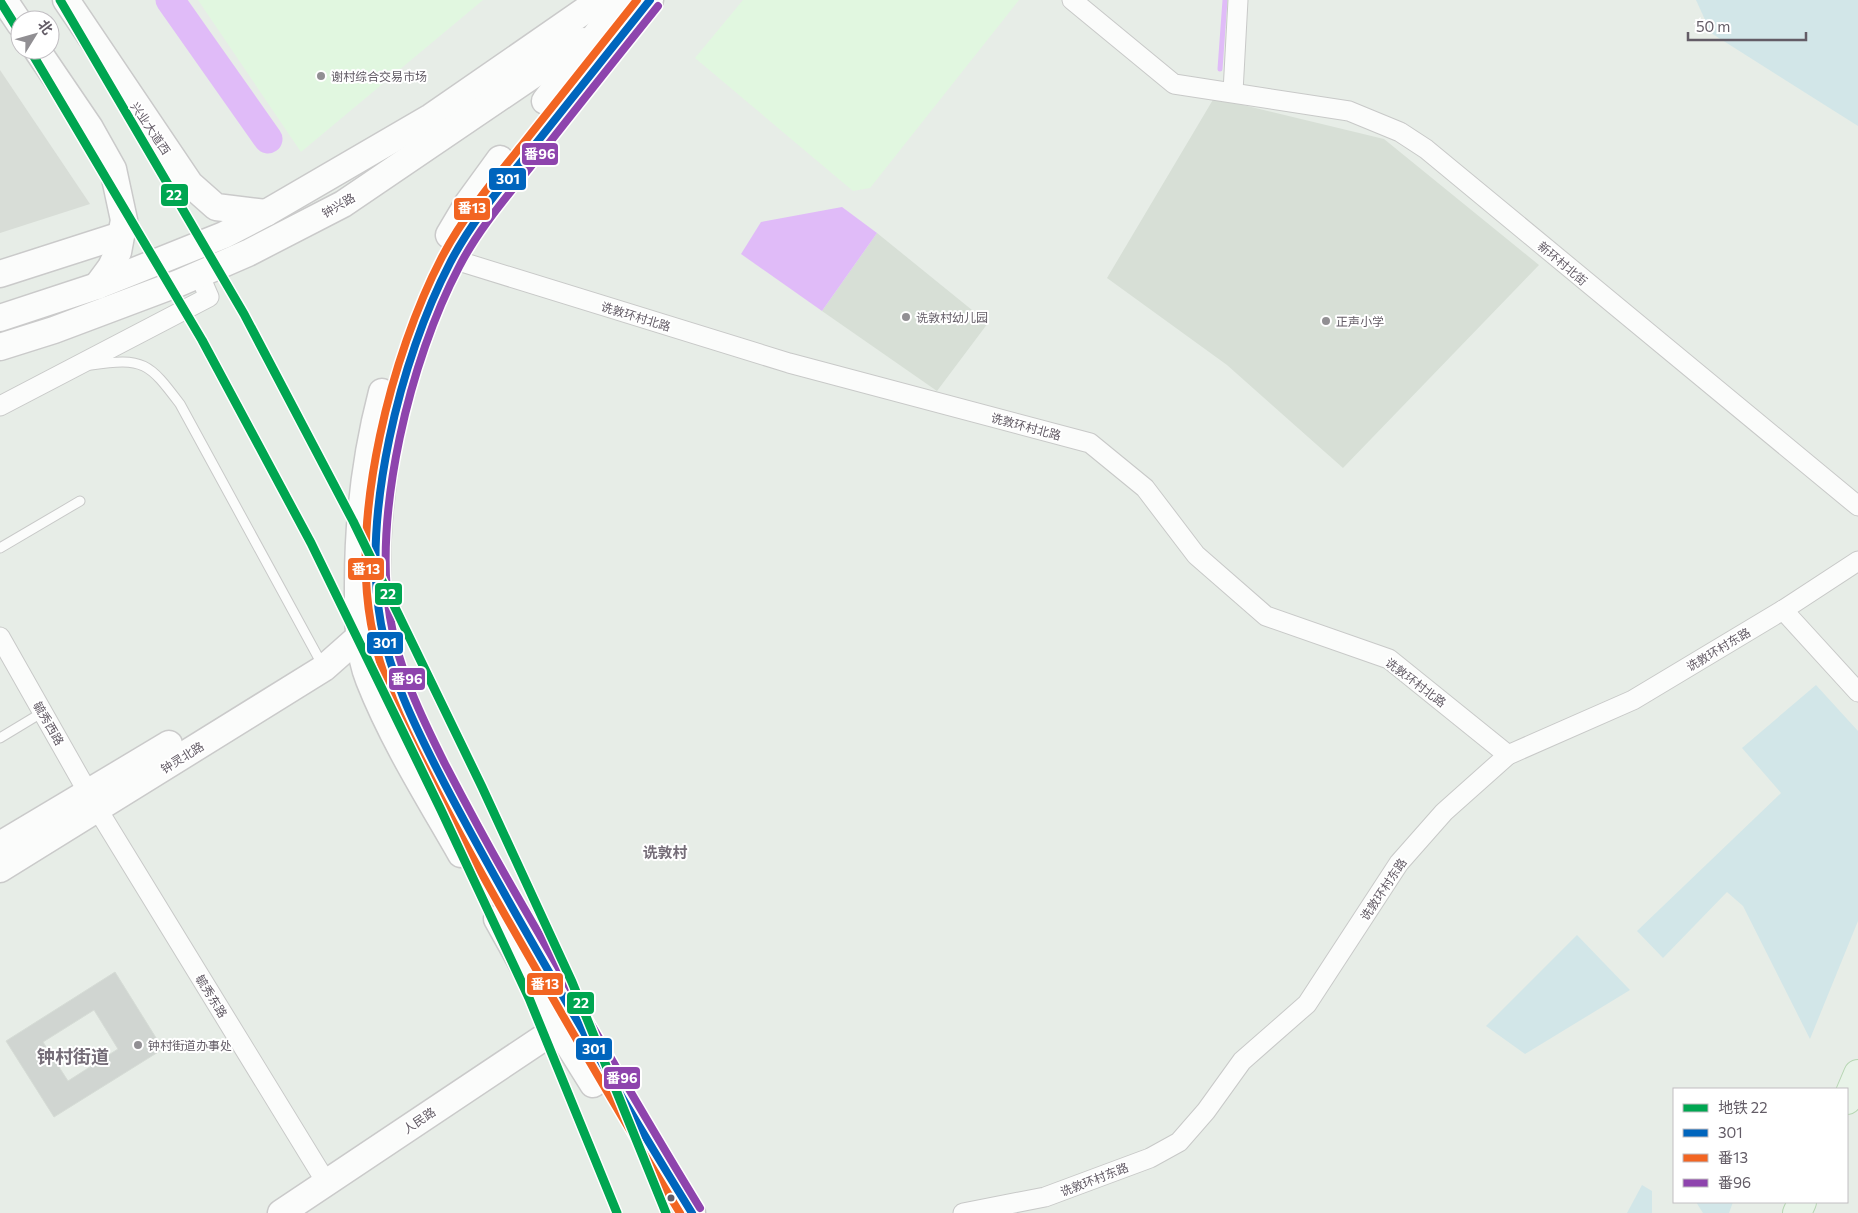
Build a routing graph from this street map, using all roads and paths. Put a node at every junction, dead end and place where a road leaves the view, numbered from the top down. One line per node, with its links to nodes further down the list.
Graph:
1 (66, 0): 12 (main road, 兴业大道西)
2 (600, 0): 10 (main road, 钟兴路)
3 (622, 0): 8 (main road)
4 (643, 0): 8 (main road, 钟兴路)
5 (650, 0): 10 (main road)
6 (1072, 0): 11 (street, 新环村北街)
7 (1238, 0): 11 (street)
8 (601, 29): 10 (main road, 钟兴路)
9 (44, 60): 13 (main road)
10 (550, 75): 12 (main road, 钟兴路); 14 (main road); 16 (main road, 钟兴路); 27 (main road)
11 (1233, 92): 23 (street, 新环村北街)
12 (266, 213): 17 (main road, 钟兴路)
13 (121, 235): 15 (main road); 17 (main road)
14 (452, 260): 27 (main road); 33 (street, 诜敦环村北路)
15 (0, 274)
16 (199, 274): 19 (main road, 钟兴路); 20 (street)
17 (97, 286): 18 (main road, 钟兴路)
18 (0, 318)
19 (0, 347)
20 (73, 368): 21 (street); 29 (lane)
21 (0, 406)
22 (80, 501): 24 (lane)
23 (1858, 506)
24 (0, 548)
25 (1858, 561): 26 (street, 诜敦环村东路)
26 (1783, 610): 30 (street); 33 (street, 诜敦环村东路)
27 (370, 632): 29 (main road, 钟灵北路); 37 (main road); 43 (main road)
28 (0, 636): 31 (street, 毓秀西路)
29 (321, 662): 34 (main road, 钟灵北路)
30 (1858, 692)
31 (43, 712): 32 (lane); 34 (street, 毓秀西路)
32 (0, 738)
33 (1508, 755): 44 (street, 诜敦环村东路)
34 (93, 801): 35 (main road, 钟灵北路); 36 (main road, 钟灵北路); 40 (street, 毓秀东路)
35 (0, 845)
36 (0, 869)
37 (558, 1028): 40 (main road, 人民路); 42 (main road)
38 (1858, 1074): 39 (main road)
39 (1848, 1098)
40 (326, 1182): 41 (main road, 人民路)
41 (281, 1213)
42 (671, 1213)
43 (692, 1213)
44 (963, 1213)

